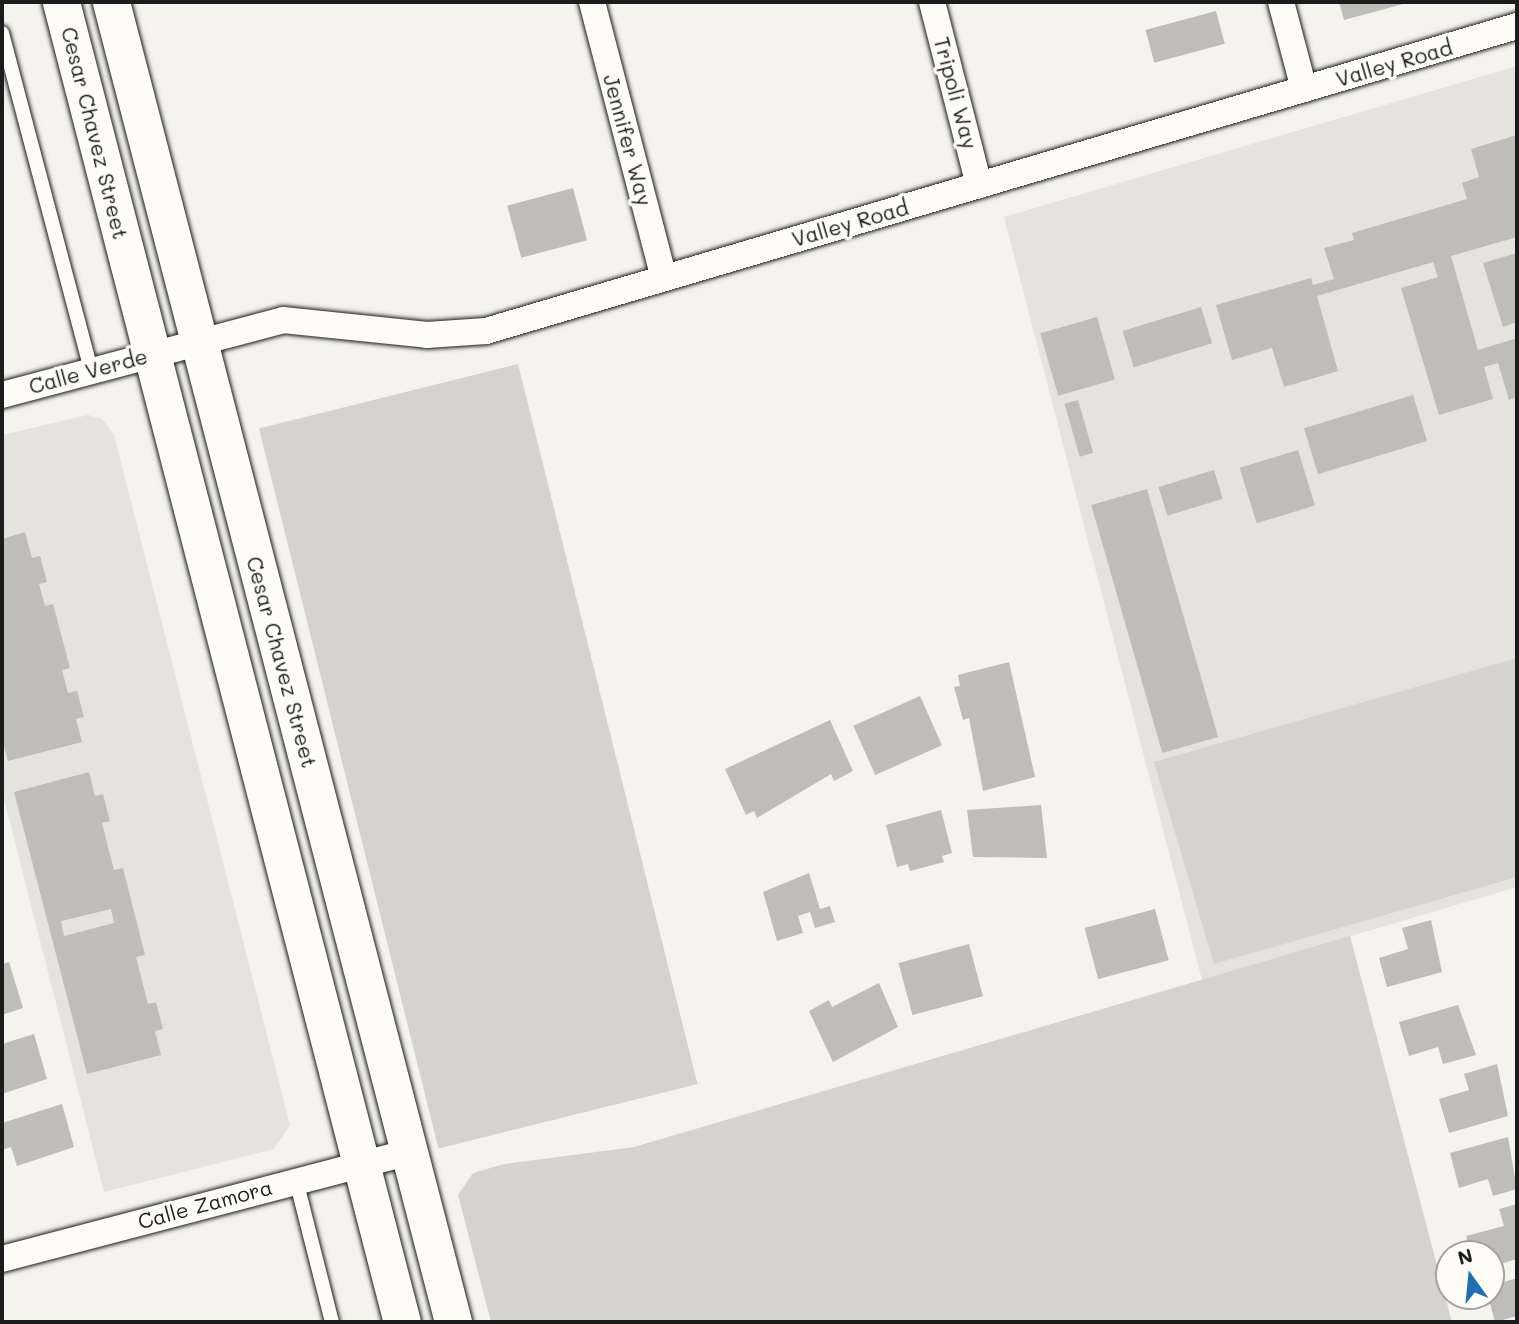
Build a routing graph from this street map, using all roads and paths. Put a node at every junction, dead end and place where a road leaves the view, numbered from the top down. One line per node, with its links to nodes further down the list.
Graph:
1 (61, 2): 9 (main road, Cesar Chavez Street)
2 (111, 2): 12 (main road, Cesar Chavez Street)
3 (592, 2): 11 (street, Jennifer Way)
4 (932, 2): 10 (street, Tripoli Way)
5 (1281, 2): 8 (street)
6 (1517, 26): 8 (street, Valley Road)
7 (2, 33): 13 (lane)
8 (1304, 89): 10 (street, Valley Road)
9 (85, 94): 12 (main road, Cesar Chavez Street); 12 (main road)
10 (979, 185): 11 (street, Valley Road)
11 (664, 278): 12 (street, Valley Road)
12 (175, 348): 13 (street, Calle Verde); 15 (main road, Cesar Chavez Street); 15 (main road); 16 (main road, Cesar Chavez Street)
13 (91, 371): 14 (street, Calle Verde)
14 (2, 395)
15 (273, 626): 17 (main road, Cesar Chavez Street)
16 (304, 947): 17 (main road); 18 (main road, Cesar Chavez Street)
17 (409, 1152): 18 (street, Calle Zamora); 24 (main road, Cesar Chavez Street)
18 (360, 1162): 19 (street, Calle Zamora); 22 (main road, Cesar Chavez Street); 23 (main road)
19 (296, 1180): 20 (street, Calle Zamora); 21 (lane)
20 (2, 1259)
21 (332, 1322)
22 (402, 1322)
23 (431, 1322)
24 (453, 1322)

